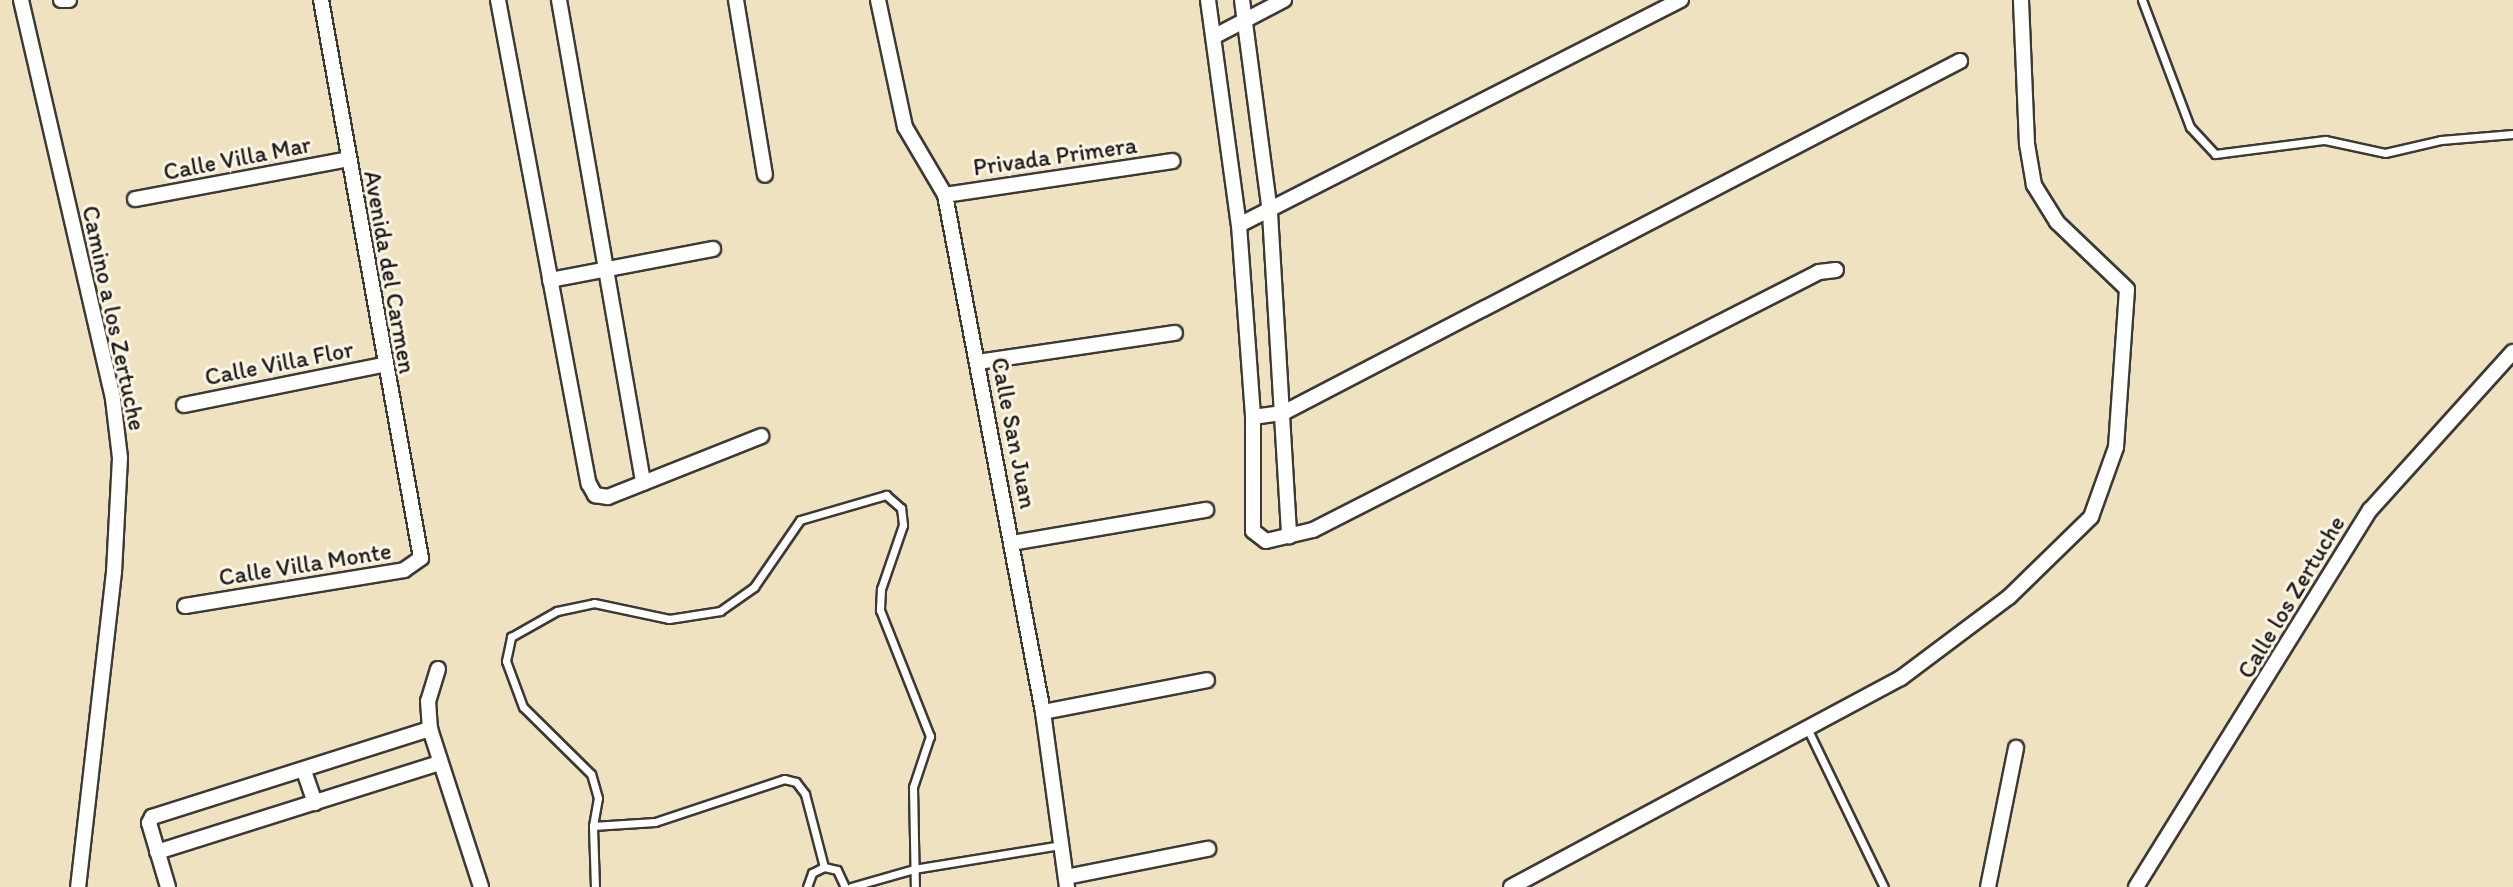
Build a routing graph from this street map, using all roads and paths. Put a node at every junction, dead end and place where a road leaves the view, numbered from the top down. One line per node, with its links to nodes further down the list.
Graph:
1 (21, 0): 60 (street, Camino a los Zertuche)
2 (61, 0): 3 (street)
3 (69, 0)
4 (321, 0): 19 (street, Avenida del Carmen)
5 (498, 0): 29 (street)
6 (559, 0): 27 (street)
7 (736, 0): 21 (street)
8 (878, 0): 22 (street, Calle San Juan)
9 (1208, 0): 16 (street)
10 (1242, 0): 15 (street)
11 (1284, 0): 15 (street)
12 (1681, 0): 24 (street)
13 (2021, 0): 48 (street)
14 (2142, 0): 18 (lane)
15 (1245, 20): 16 (street); 24 (street)
16 (1215, 36): 25 (street)
17 (1960, 61): 35 (street)
18 (2513, 134)
19 (348, 159): 23 (street, Calle Villa Mar); 33 (street, Avenida del Carmen)
20 (1172, 161): 22 (street, Privada Primera)
21 (765, 175)
22 (945, 195): 32 (street, Calle San Juan)
23 (135, 199)
24 (1270, 213): 25 (street); 35 (street)
25 (1239, 225): 36 (street)
26 (713, 249): 27 (street)
27 (605, 270): 29 (street); 38 (street)
28 (1836, 270): 40 (street)
29 (550, 280): 38 (street)
30 (1175, 333): 32 (street)
31 (2513, 352): 70 (street, Calle los Zertuche)
32 (978, 362): 41 (street, Calle San Juan)
33 (383, 365): 34 (street, Calle Villa Flor); 42 (street, Avenida del Carmen)
34 (184, 405)
35 (1283, 413): 36 (street); 40 (street)
36 (1253, 417): 40 (street)
37 (761, 436): 38 (street)
38 (643, 483)
39 (1206, 510): 41 (street)
40 (1289, 536)
41 (1012, 543): 46 (street, Calle San Juan)
42 (422, 550): 43 (street, Calle Villa Monte)
43 (185, 606)
44 (438, 669): 47 (street)
45 (1207, 680): 46 (street)
46 (1043, 712): 54 (street, Calle San Juan)
47 (430, 729): 50 (street); 51 (street)
48 (1808, 730): 67 (street); 68 (lane)
49 (2016, 748): 69 (street)
50 (439, 763): 52 (street); 62 (street)
51 (304, 771): 52 (street); 56 (street)
52 (315, 803): 56 (street)
53 (593, 826): 57 (lane); 58 (lane); 63 (lane)
54 (1061, 845): 58 (lane); 59 (street, Calle San Juan)
55 (1208, 849): 59 (street)
56 (157, 852): 61 (street)
57 (824, 867): 64 (lane); 65 (lane)
58 (914, 869): 65 (lane); 66 (lane)
59 (1067, 882)
60 (78, 887)
61 (168, 887)
62 (481, 887)
63 (595, 887)
64 (807, 887)
65 (848, 887)
66 (915, 887)
67 (1511, 887)
68 (1884, 887)
69 (1988, 887)
70 (2136, 887)

